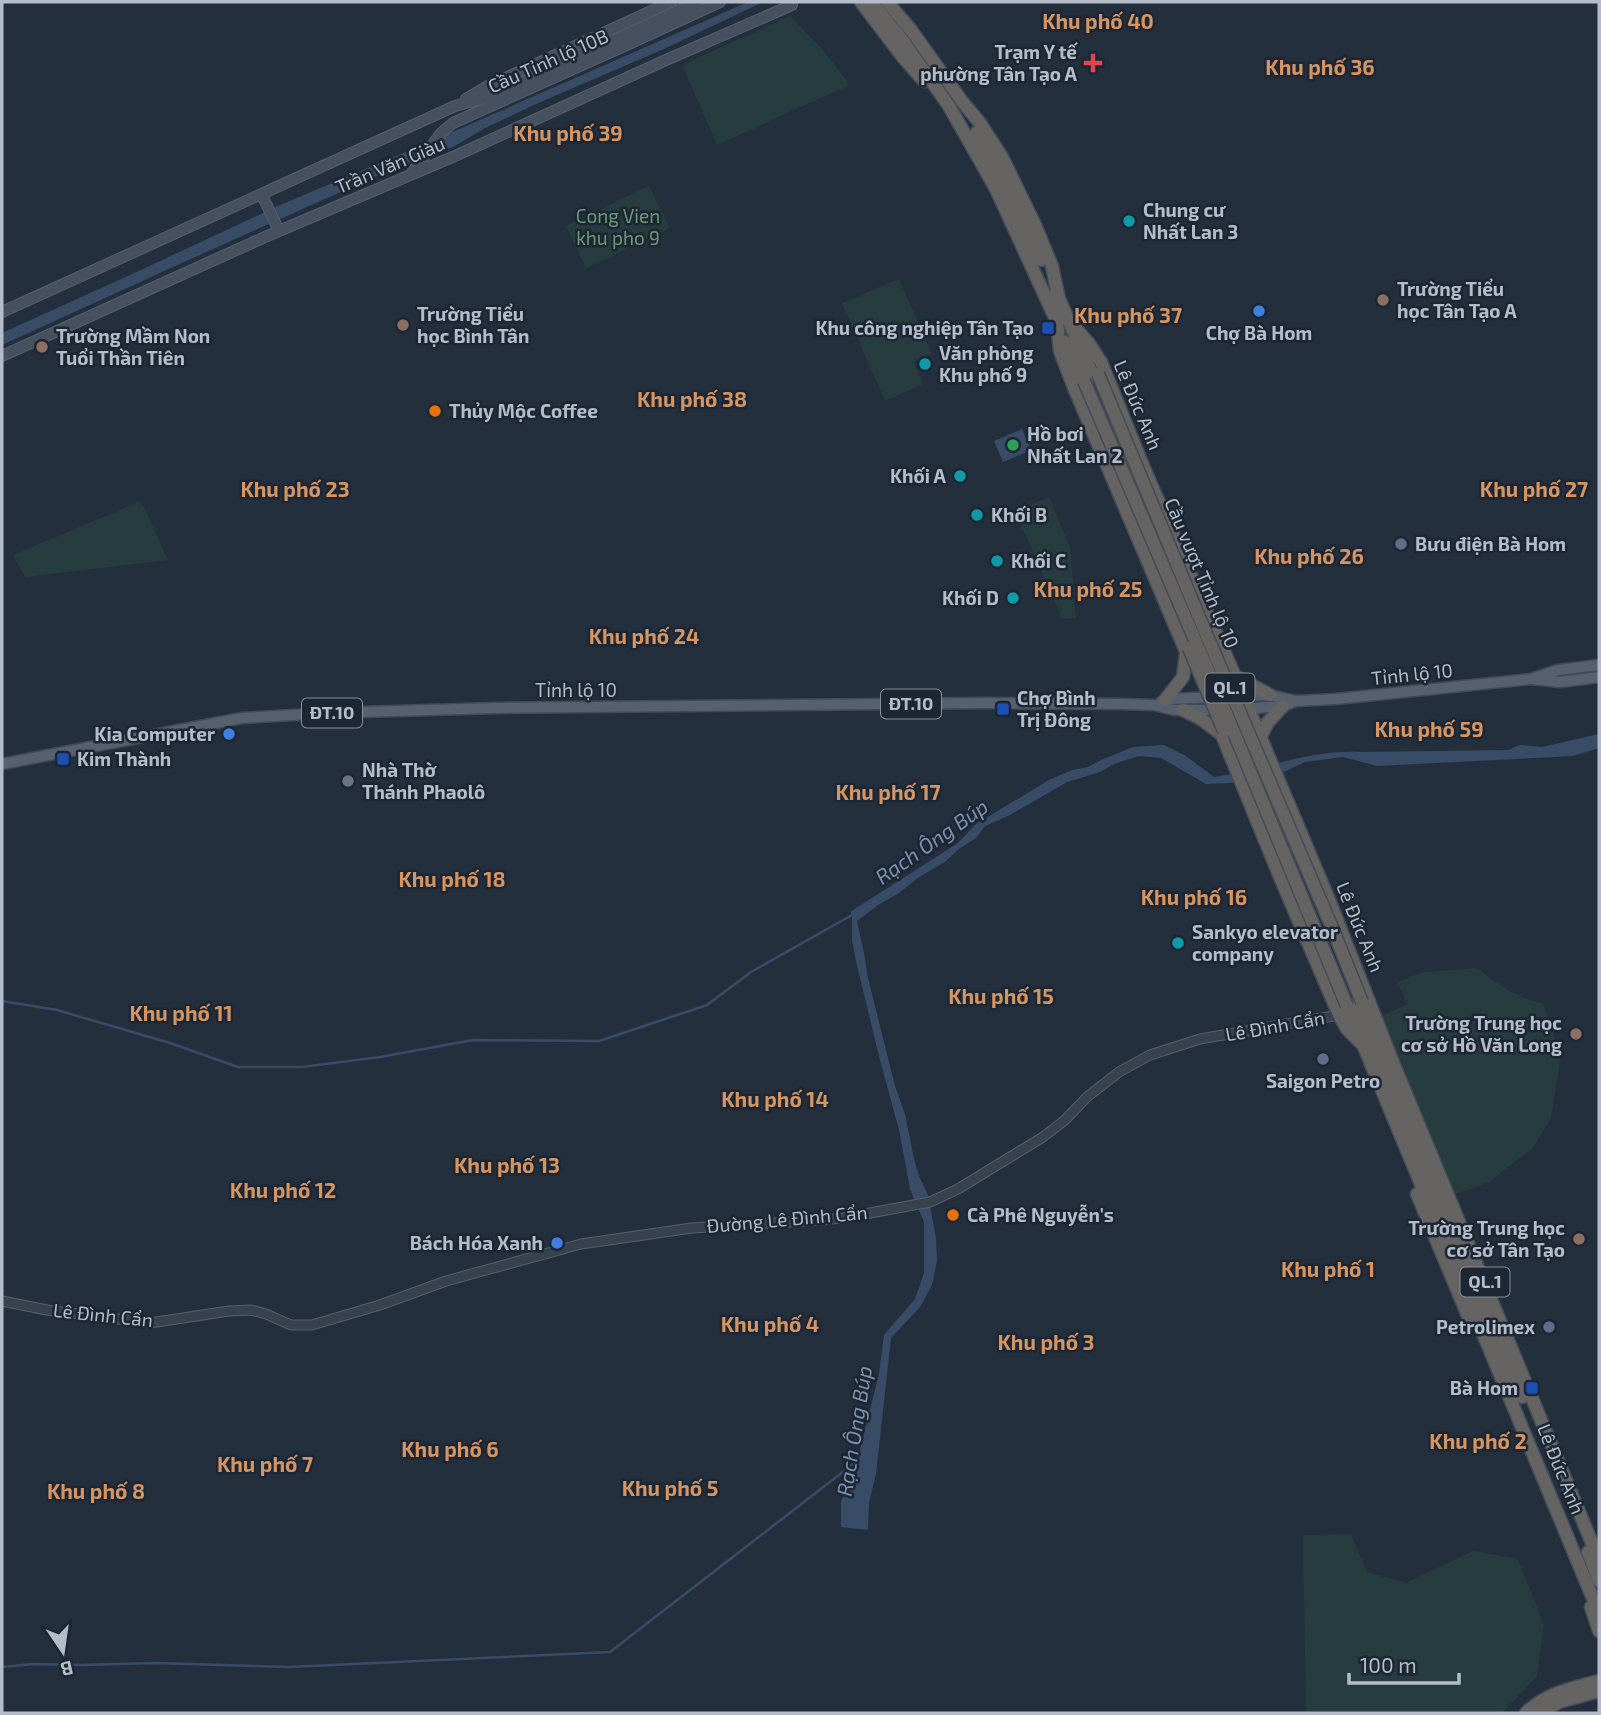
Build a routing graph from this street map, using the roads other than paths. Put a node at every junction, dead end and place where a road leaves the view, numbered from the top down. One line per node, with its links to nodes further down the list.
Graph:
1 (671, 2): 9 (main road, Trần Văn Giàu)
2 (697, 2): 9 (main road, Cầu Tỉnh lộ 10B)
3 (720, 2): 10 (main road, Cầu Tỉnh lộ 10B)
4 (861, 2): 8 (highway, Lê Đức Anh / QL.1)
5 (871, 2): 8 (highway, Lê Đức Anh / QL.1)
6 (887, 2): 8 (highway, Lê Đức Anh / QL.1)
7 (792, 3): 10 (main road, Trần Văn Giàu)
8 (955, 103): 14 (highway, Lê Đức Anh / QL.1); 14 (highway, Lê Đức Anh / QL.1)
9 (458, 105): 11 (main road, Trần Văn Giàu)
10 (410, 176): 12 (main road, Trần Văn Giàu)
11 (262, 194): 12 (main road); 13 (main road, Trần Văn Giàu)
12 (279, 231): 15 (main road, Trần Văn Giàu)
13 (2, 313)
14 (1062, 320): 16 (highway, Cầu vượt Tỉnh lộ 10 / QL.1); 16 (highway, Cầu vượt Tỉnh lộ 10 / QL.1); 17 (highway, Lê Đức Anh / QL.1); 18 (highway, Lê Đức Anh / QL.1)
15 (2, 356)
16 (1088, 379): 39 (highway, Cầu vượt Tỉnh lộ 10 / QL.1, bridge)
17 (1189, 572): 18 (highway); 19 (highway, Lê Đức Anh / QL.1)
18 (1157, 585): 20 (highway, Lê Đức Anh / QL.1)
19 (1217, 635): 20 (highway); 22 (highway, Lê Đức Anh / QL.1)
20 (1185, 650): 26 (highway, Lê Đức Anh / QL.1); 29 (highway)
21 (1599, 665): 24 (main road, Tỉnh lộ 10 / ĐT.10)
22 (1235, 676): 25 (highway); 28 (highway, Lê Đức Anh / QL.1)
23 (1599, 677): 24 (main road, Tỉnh lộ 10 / ĐT.10)
24 (1531, 679): 27 (main road, Tỉnh lộ 10 / ĐT.10)
25 (1270, 695): 27 (main road, Tỉnh lộ 10 / ĐT.10); 28 (main road, Tỉnh lộ 10 / ĐT.10)
26 (1206, 697): 28 (main road, Tỉnh lộ 10 / ĐT.10); 29 (main road, Tỉnh lộ 10 / ĐT.10); 32 (highway, Lê Đức Anh / QL.1)
27 (1296, 701): 30 (main road, Tỉnh lộ 10 / ĐT.10)
28 (1245, 702): 30 (main road, Tỉnh lộ 10 / ĐT.10); 32 (main road, Tỉnh lộ 10 / ĐT.10); 34 (highway, Lê Đức Anh / QL.1)
29 (1160, 703): 31 (main road, Tỉnh lộ 10 / ĐT.10); 36 (main road, Tỉnh lộ 10 / ĐT.10)
30 (1283, 706): 34 (highway)
31 (1183, 710): 32 (main road, Tỉnh lộ 10 / ĐT.10); 33 (highway)
32 (1211, 710): 33 (highway, Lê Đức Anh / QL.1)
33 (1221, 734): 35 (highway, Lê Đức Anh / QL.1)
34 (1260, 738): 35 (highway); 37 (highway, Lê Đức Anh / QL.1)
35 (1227, 748): 38 (highway, Lê Đức Anh / QL.1)
36 (2, 764)
37 (1289, 806): 38 (highway); 39 (highway, Lê Đức Anh / QL.1)
38 (1254, 816): 39 (highway, Lê Đức Anh / QL.1)
39 (1354, 1010): 40 (street, Lê Đình Cẩn); 41 (highway, Cầu vượt Tỉnh lộ 10 / QL.1); 42 (highway, Lê Đức Anh / QL.1); 43 (highway, Lê Đức Anh / QL.1)
40 (1210, 1037): 44 (street, Đường Lê Đình Cẩn)
41 (1363, 1045): 48 (highway, Lê Đức Anh / QL.1)
42 (1391, 1081): 43 (highway); 47 (highway, Lê Đức Anh / QL.1)
43 (1415, 1113): 46 (highway, Lê Đức Anh / QL.1)
44 (446, 1281): 45 (street, Lê Đình Cẩn)
45 (2, 1300)
46 (1599, 1560)
47 (1599, 1581)
48 (1591, 1601): 49 (highway, Lê Đức Anh / QL.1); 50 (highway, Lê Đức Anh / QL.1)
49 (1599, 1613)
50 (1599, 1631)
51 (1599, 1681): 53 (highway)
52 (1599, 1691): 54 (highway)
53 (1525, 1713)
54 (1540, 1713)

